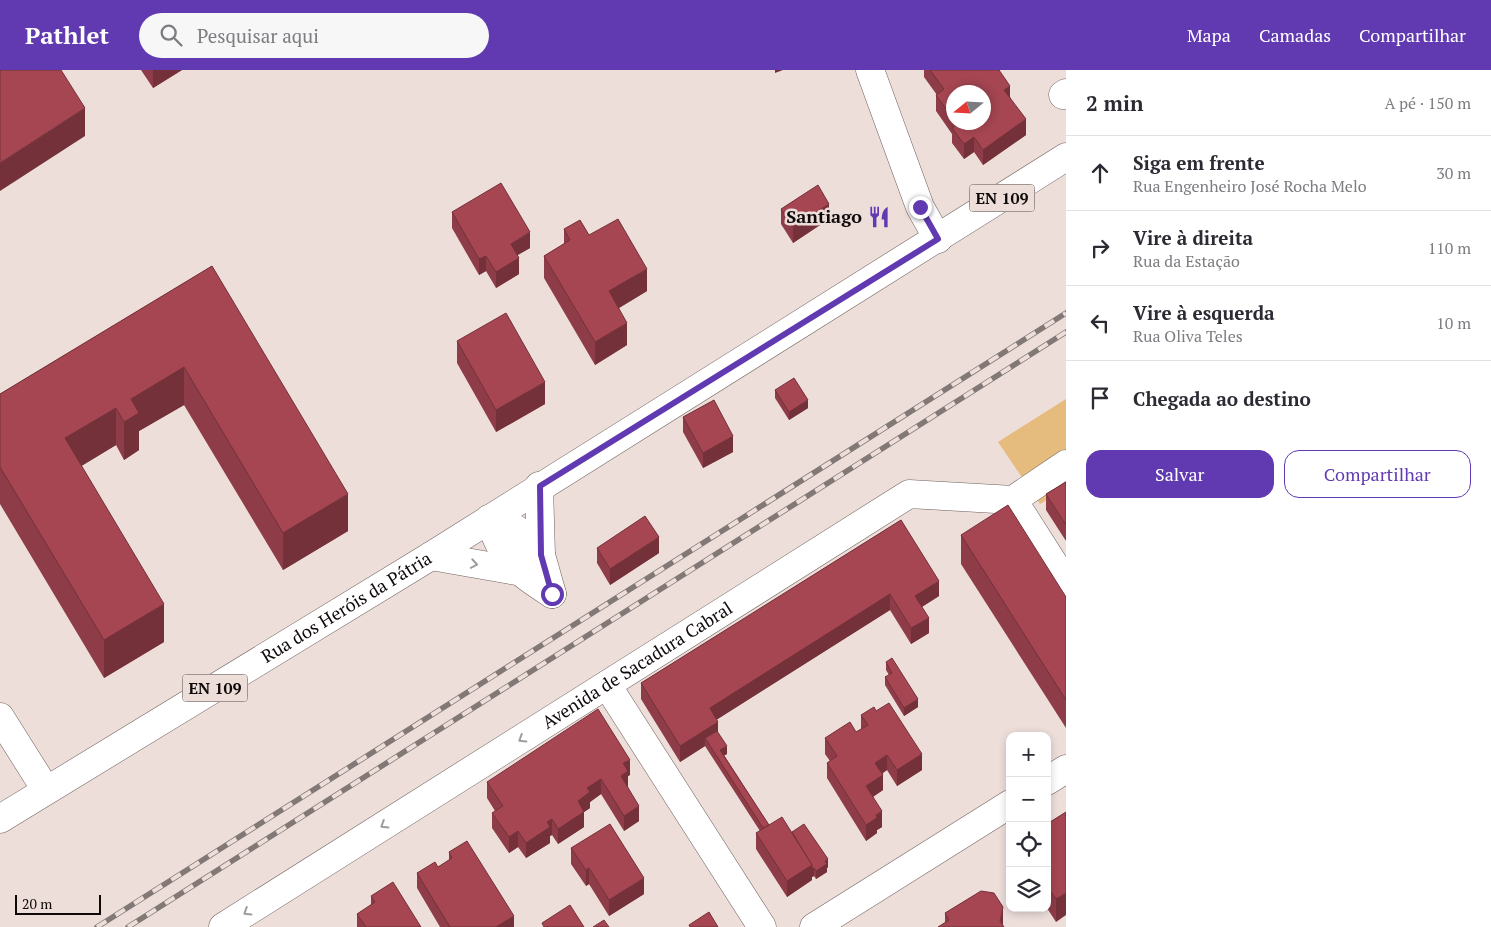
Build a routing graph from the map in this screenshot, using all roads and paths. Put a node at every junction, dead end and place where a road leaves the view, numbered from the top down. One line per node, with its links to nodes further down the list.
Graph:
1 (870, 70): 3 (street)
2 (1066, 158): 3 (street, EN 109)
3 (938, 239): 5 (street, EN 109)
4 (1066, 464): 6 (street)
5 (540, 486): 7 (street, EN 109); 8 (street)
6 (1013, 500): 11 (street); 12 (street, Avenida de Sacadura Cabral)
7 (489, 519): 8 (street); 9 (street, Rua dos Heróis da Pátria / EN 109); 10 (street)
8 (541, 555): 10 (street)
9 (431, 556): 10 (street, one-way to 10); 16 (street, Rua dos Heróis da Pátria / EN 109)
10 (517, 571)
11 (1066, 583)
12 (607, 684): 19 (street, Avenida de Sacadura Cabral, one-way to 19); 20 (street)
13 (0, 716): 16 (street)
14 (1066, 769): 15 (street)
15 (1051, 778)
16 (46, 790): 18 (street, Rua dos Heróis da Pátria / EN 109)
17 (1006, 807): 21 (street)
18 (0, 819)
19 (224, 927)
20 (762, 927)
21 (814, 927)

